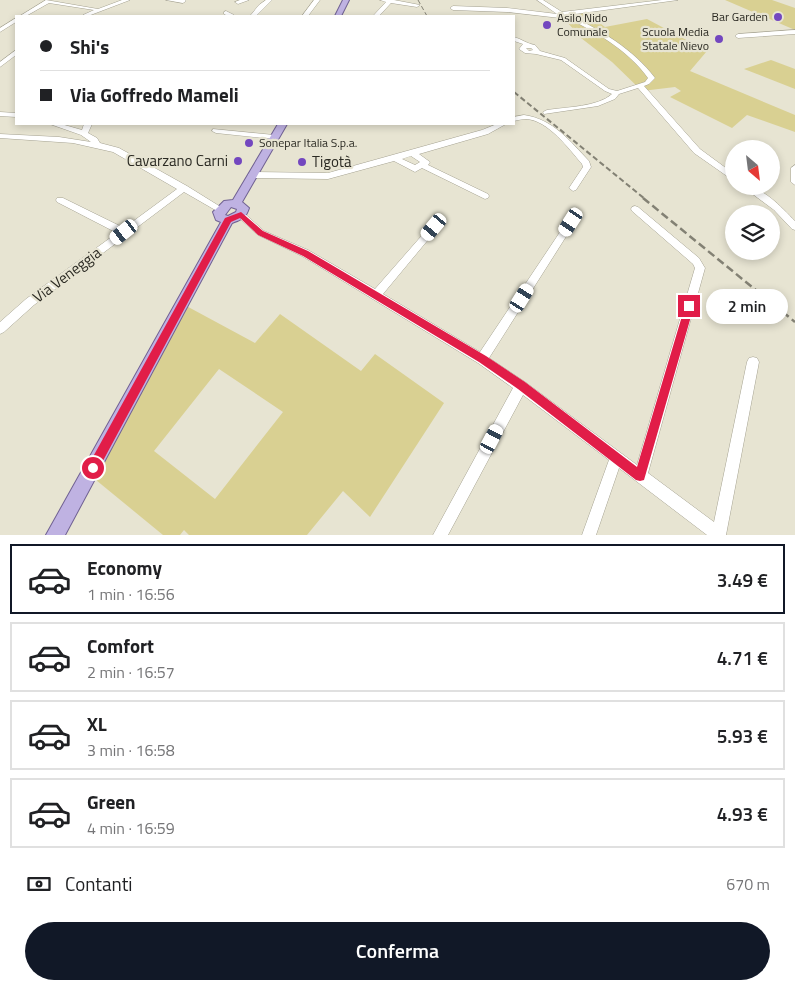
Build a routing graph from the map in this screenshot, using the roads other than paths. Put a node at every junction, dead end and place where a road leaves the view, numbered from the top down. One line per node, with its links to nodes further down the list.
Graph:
1 (110, 0): 17 (street)
2 (127, 0): 19 (street)
3 (169, 0): 11 (street)
4 (246, 0): 13 (street)
5 (268, 0): 20 (street)
6 (317, 0): 21 (street)
7 (346, 0): 22 (main road)
8 (383, 0): 12 (street)
9 (540, 0): 24 (street)
10 (675, 0): 14 (street)
11 (183, 1)
12 (390, 1): 15 (street); 23 (street)
13 (238, 2)
14 (646, 2): 24 (street)
15 (417, 5)
16 (453, 8): 24 (street)
17 (96, 9): 18 (street); 19 (street)
18 (25, 15)
19 (84, 15)
20 (254, 15)
21 (306, 15)
22 (338, 15)
23 (377, 15)
24 (562, 15): 28 (street)
25 (15, 21): 26 (street)
26 (0, 30)
27 (795, 32): 29 (street)
28 (602, 35): 30 (street); 34 (street)
29 (741, 35)
30 (592, 36)
31 (515, 39): 35 (street)
32 (15, 53): 33 (street)
33 (0, 65)
34 (640, 86): 35 (street); 53 (street)
35 (617, 94): 36 (street)
36 (547, 112)
37 (0, 114): 38 (street)
38 (15, 115)
39 (515, 118): 57 (street)
40 (57, 125): 45 (street)
41 (88, 125): 45 (street)
42 (281, 125): 47 (main road)
43 (500, 125): 49 (street)
44 (216, 131): 47 (street)
45 (84, 134): 48 (street)
46 (0, 136): 48 (street)
47 (274, 137): 54 (main road)
48 (96, 144): 56 (street)
49 (412, 153): 50 (street); 51 (street)
50 (394, 158): 51 (street); 54 (street)
51 (422, 165): 59 (street)
52 (795, 168): 55 (street)
53 (725, 172)
54 (252, 175): 62 (main road)
55 (795, 182)
56 (184, 188): 62 (street); 66 (street, Via Veneggia)
57 (573, 188)
58 (759, 195): 64 (street)
59 (485, 196)
60 (60, 200): 66 (street)
61 (635, 209): 73 (street)
62 (231, 212): 67 (street); 74 (main road)
63 (571, 222): 69 (street)
64 (794, 225)
65 (434, 227): 67 (street)
66 (124, 232): 68 (street, Via Veneggia)
67 (376, 295): 69 (street)
68 (0, 329)
69 (482, 359): 71 (street)
70 (753, 362): 77 (street)
71 (521, 386): 72 (street); 75 (street)
72 (616, 458): 73 (street); 76 (street)
73 (640, 476): 77 (street)
74 (55, 535)
75 (440, 535)
76 (589, 535)
77 (719, 535)

